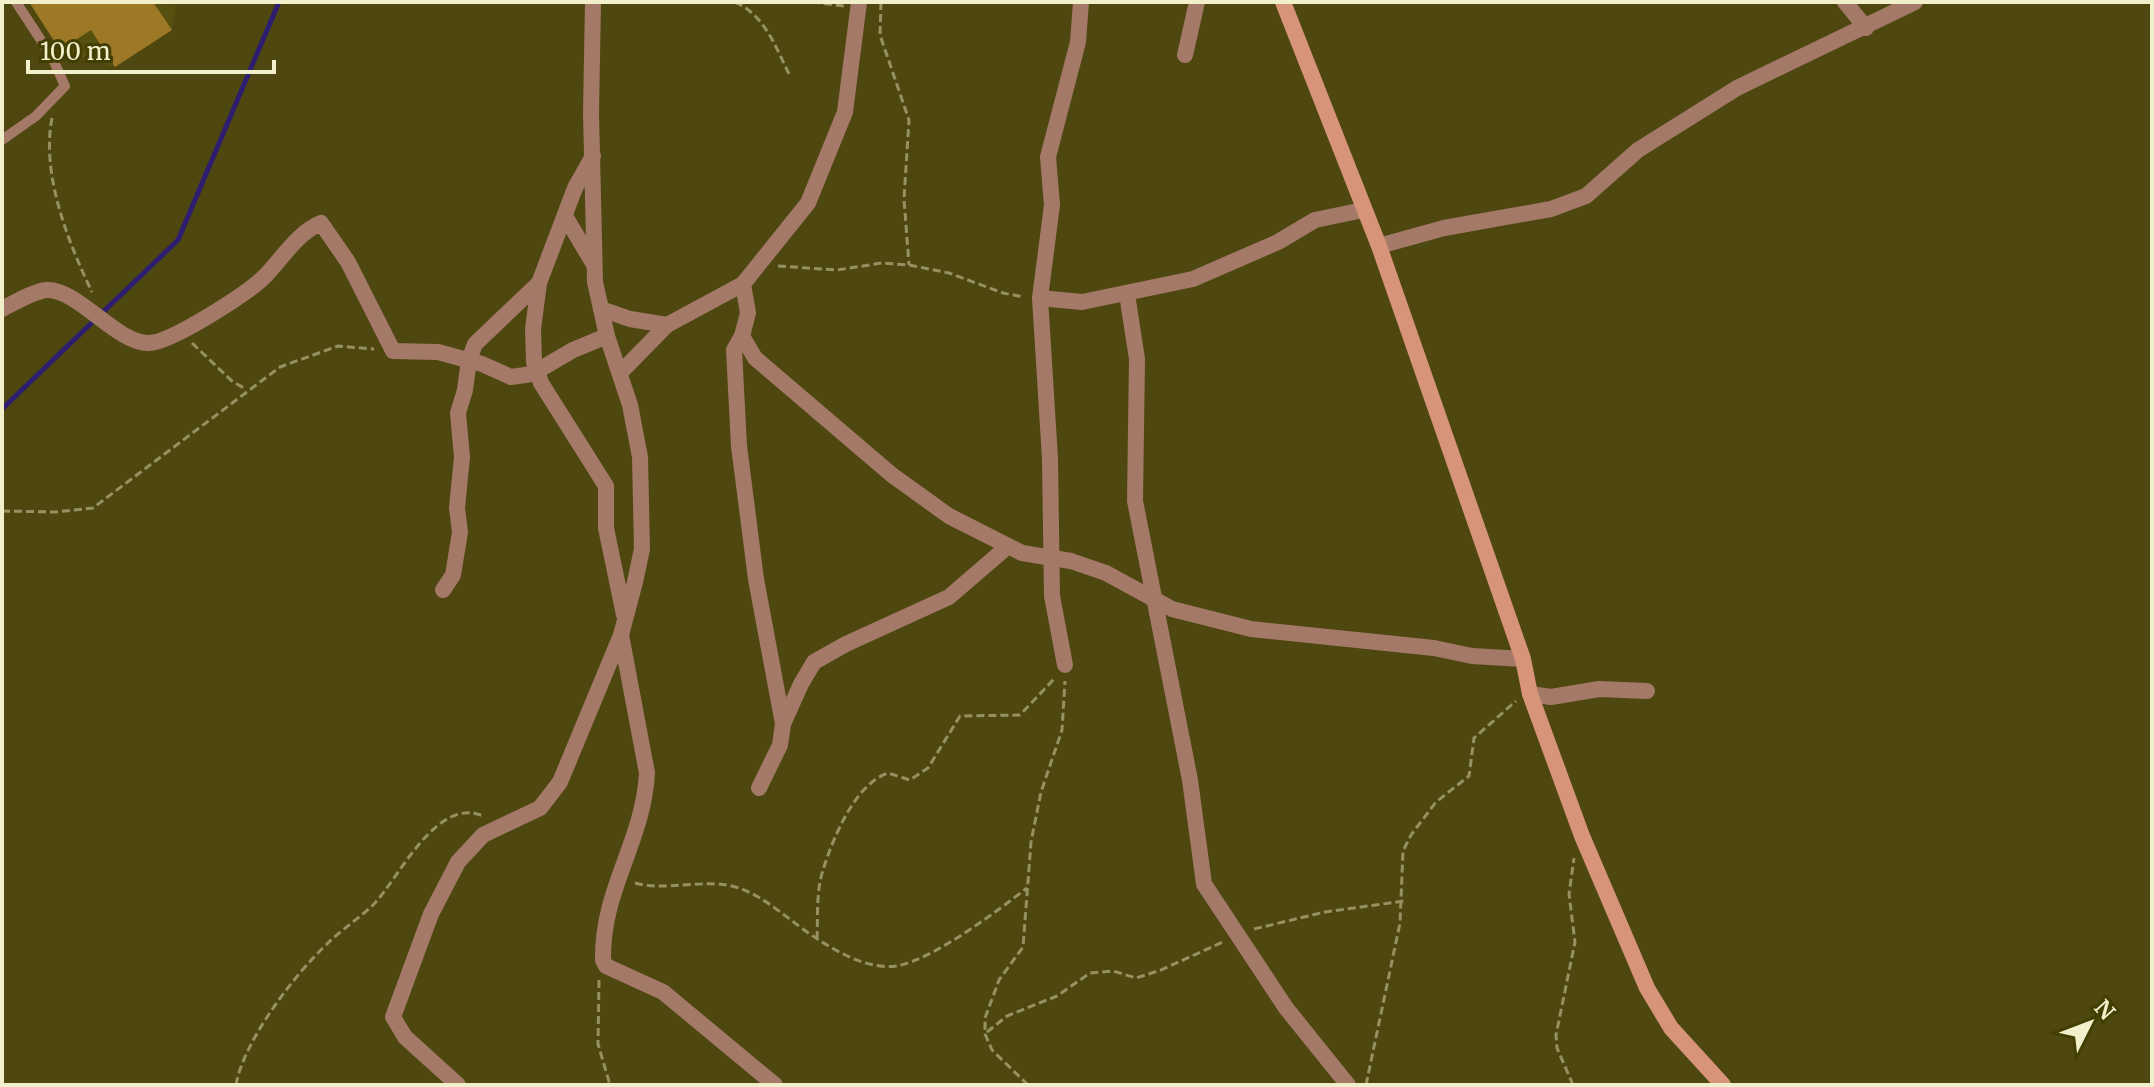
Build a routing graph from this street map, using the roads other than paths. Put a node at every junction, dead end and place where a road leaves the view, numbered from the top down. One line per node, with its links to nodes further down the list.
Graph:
1 (16, 2): 11 (lane)
2 (593, 2): 12 (street)
3 (1081, 2): 20 (street)
4 (1197, 2): 10 (street)
5 (1283, 2): 13 (street)
6 (1845, 2): 9 (street)
7 (1915, 2): 9 (street)
8 (859, 5): 17 (street)
9 (1866, 28): 15 (street)
10 (1185, 55)
11 (2, 140)
12 (593, 156): 14 (street); 16 (street)
13 (1363, 210): 15 (street); 19 (street)
14 (565, 216): 16 (street); 18 (street)
15 (1379, 246): 37 (street)
16 (595, 268): 22 (street)
17 (749, 278): 23 (street); 25 (street)
18 (539, 283): 26 (street); 28 (street)
19 (1127, 294): 20 (street); 34 (street)
20 (1040, 298): 32 (street)
21 (2, 309): 26 (street)
22 (601, 309): 23 (street); 24 (street)
23 (667, 325): 29 (street)
24 (607, 336): 28 (street); 29 (street)
25 (742, 336): 31 (street); 41 (street)
26 (469, 360): 27 (street); 30 (street)
27 (497, 370): 28 (street); 30 (street)
28 (537, 371): 35 (street)
29 (621, 372): 35 (street)
30 (465, 390): 33 (street)
31 (1007, 547): 32 (street); 41 (street)
32 (1052, 558): 34 (street); 38 (street)
33 (443, 590)
34 (1154, 598): 37 (street); 45 (street)
35 (624, 615): 36 (street)
36 (621, 635): 43 (street); 44 (street)
37 (1523, 659): 40 (street)
38 (1065, 665)
39 (1647, 691): 40 (street)
40 (1530, 694): 46 (street)
41 (783, 724): 42 (street)
42 (759, 788)
43 (458, 1085)
44 (775, 1085)
45 (1348, 1085)
46 (1723, 1085)

